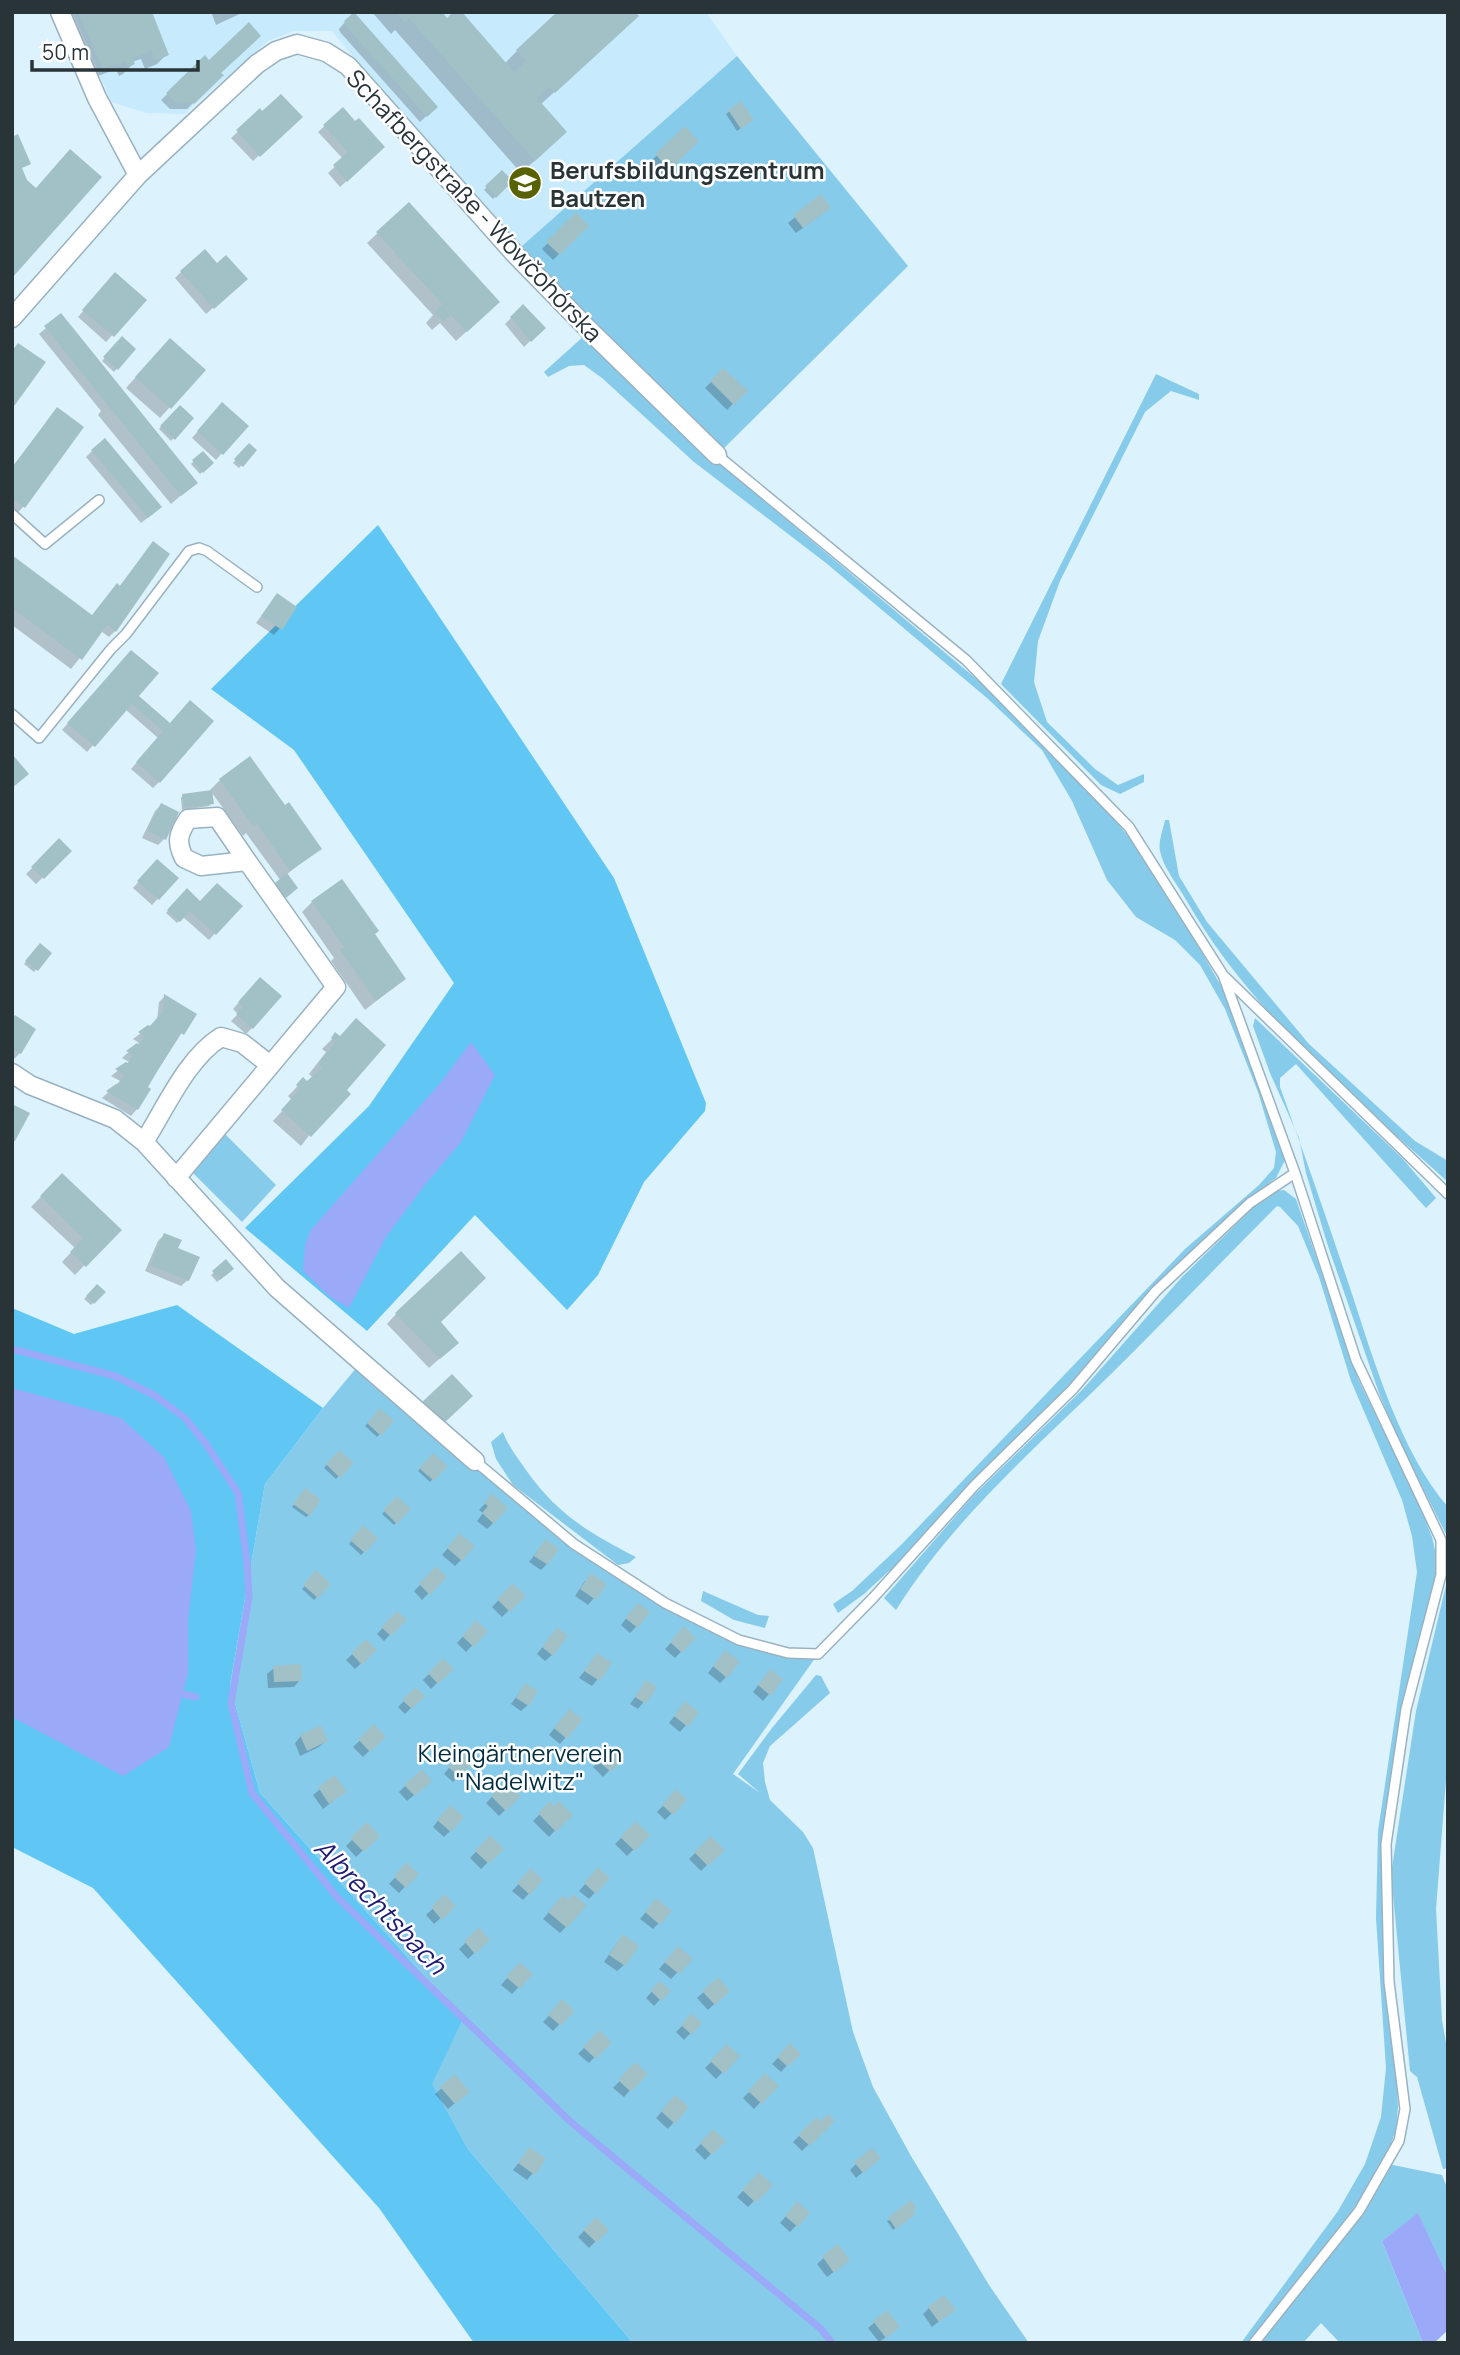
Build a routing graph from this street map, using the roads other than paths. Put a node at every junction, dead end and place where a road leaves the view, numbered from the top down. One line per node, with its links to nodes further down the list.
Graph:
1 (60, 12): 2 (street)
2 (138, 175): 3 (street, Schafbergstraße - Wowčohórska); 4 (street, Schafbergstraße - Wowčohórska)
3 (12, 318)
4 (717, 454): 10 (lane)
5 (99, 500): 6 (lane)
6 (12, 514)
7 (257, 587): 8 (lane)
8 (12, 714)
9 (247, 861): 11 (street)
10 (1223, 975): 14 (lane); 16 (lane)
11 (270, 1065): 13 (street); 15 (street)
12 (12, 1073): 13 (street)
13 (144, 1142): 15 (street)
14 (1295, 1173): 17 (lane); 18 (lane)
15 (176, 1178): 17 (street)
16 (1448, 1194)
17 (475, 1461)
18 (1255, 2343)

